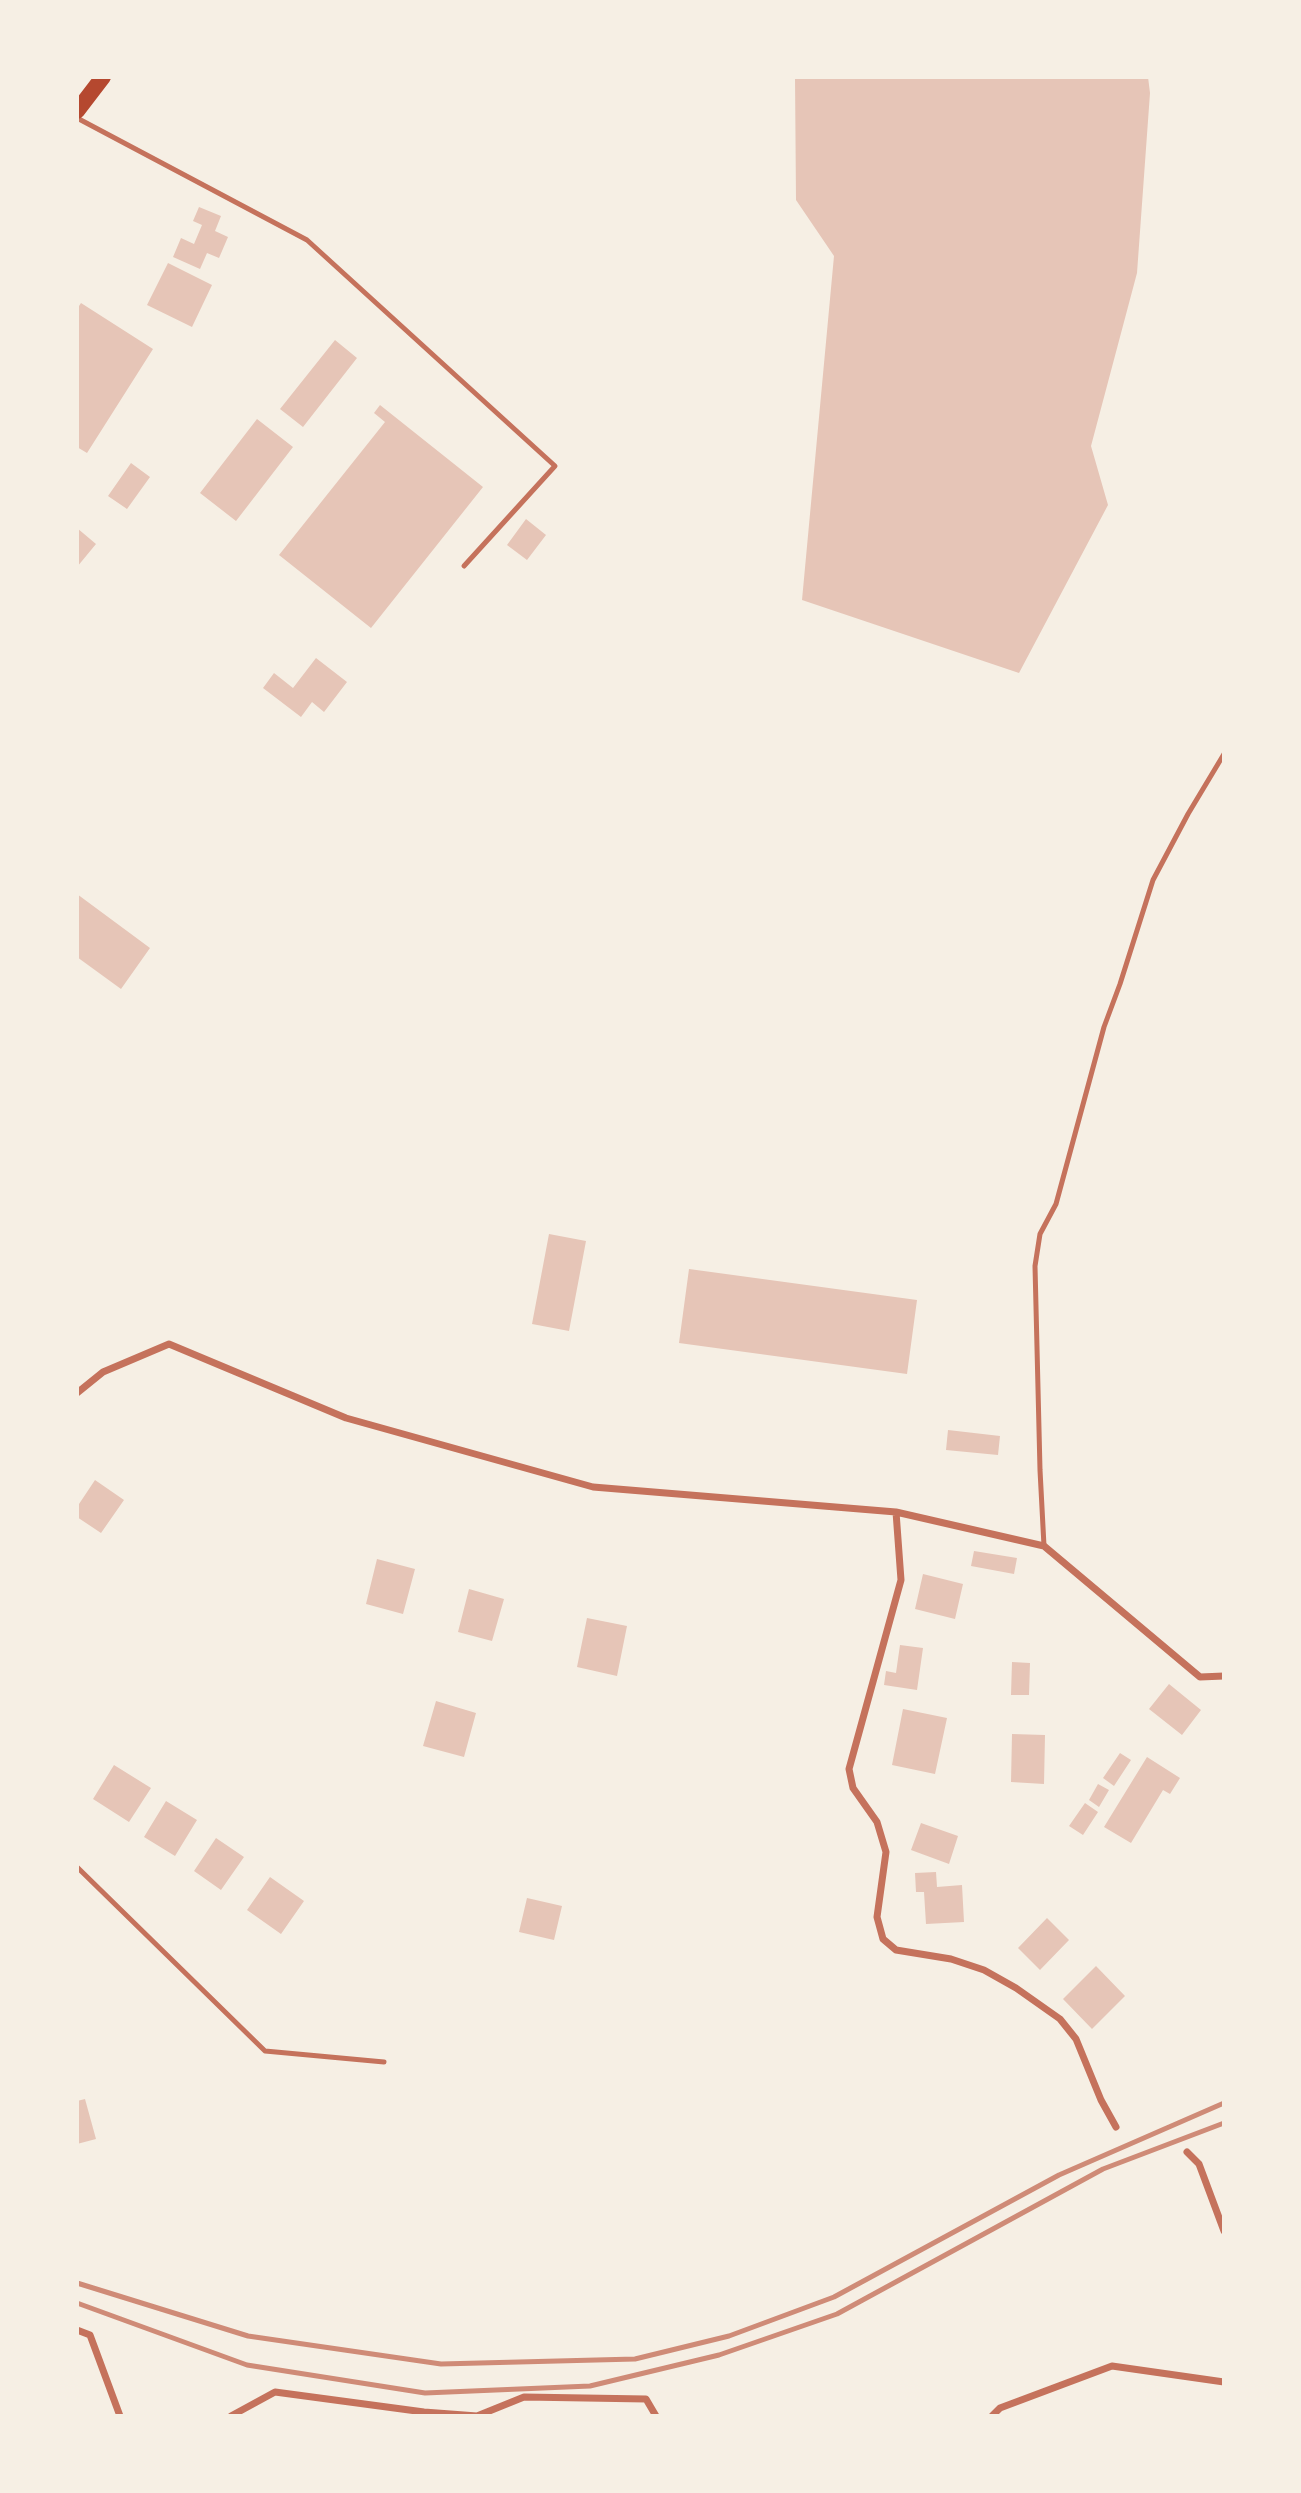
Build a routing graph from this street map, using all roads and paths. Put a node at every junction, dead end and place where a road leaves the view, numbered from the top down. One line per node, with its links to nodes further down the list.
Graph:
1 (103, 77): 2 (main road)
2 (77, 111)
3 (77, 118): 4 (lane)
4 (464, 566)
5 (1224, 754): 8 (lane)
6 (77, 1393): 7 (street)
7 (896, 1512): 8 (street); 12 (street)
8 (1044, 1546): 9 (street)
9 (1224, 1676)
10 (77, 1867): 11 (lane)
11 (384, 2062)
12 (1116, 2127)
13 (1187, 2152): 14 (street)
14 (1224, 2231)
15 (77, 2330): 17 (street)
16 (1224, 2382): 20 (street)
17 (120, 2416)
18 (231, 2416): 19 (street)
19 (656, 2416)
20 (992, 2416)

